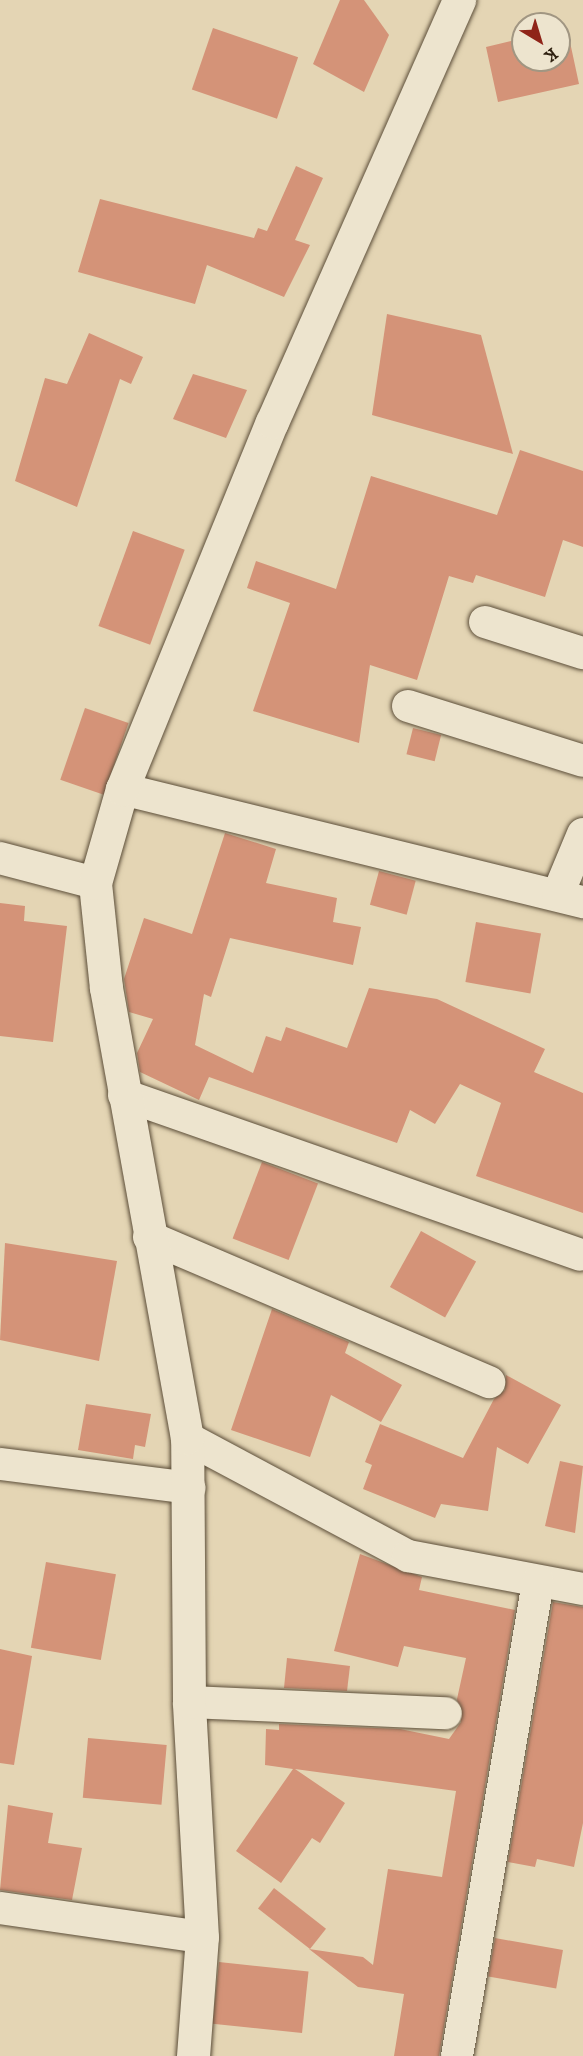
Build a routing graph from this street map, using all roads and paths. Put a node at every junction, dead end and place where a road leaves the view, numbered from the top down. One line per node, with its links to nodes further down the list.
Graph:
1 (459, 0): 6 (street)
2 (485, 622): 3 (street)
3 (583, 652)
4 (408, 706): 5 (street)
5 (583, 761)
6 (122, 789): 9 (street); 10 (street)
7 (583, 834): 10 (street)
8 (0, 858): 9 (street)
9 (95, 883): 11 (street)
10 (570, 898)
11 (124, 1095): 12 (street); 13 (street)
12 (149, 1237): 14 (street); 15 (street)
13 (580, 1256)
14 (489, 1382)
15 (187, 1438): 17 (street); 18 (street)
16 (0, 1464): 17 (street)
17 (189, 1488): 20 (street)
18 (538, 1582): 19 (street); 25 (street)
19 (583, 1589)
20 (189, 1702): 21 (street); 23 (street)
21 (446, 1713)
22 (0, 1908): 23 (street)
23 (202, 1937): 24 (street)
24 (194, 2056)
25 (457, 2056)

